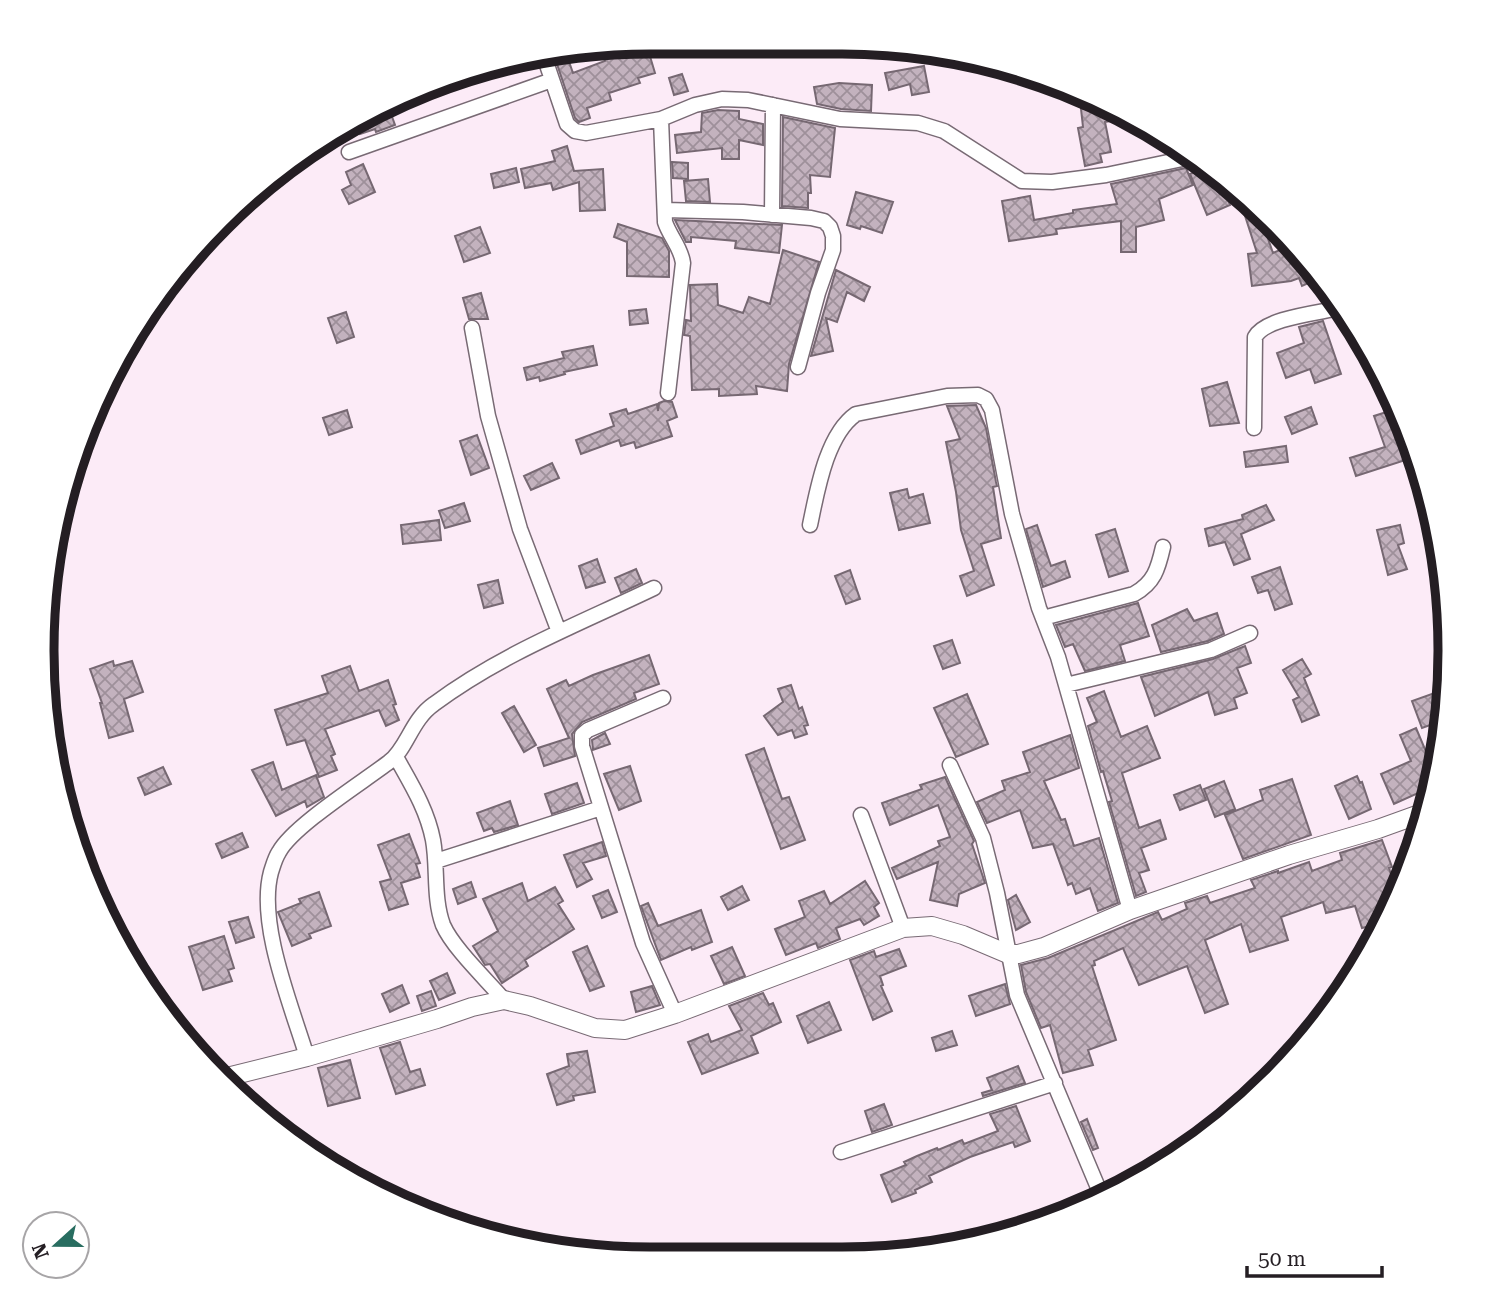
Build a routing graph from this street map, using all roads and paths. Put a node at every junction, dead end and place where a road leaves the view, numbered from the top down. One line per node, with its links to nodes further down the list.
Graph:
1 (547, 64): 2 (street)
2 (552, 80): 4 (street); 5 (street)
3 (773, 105): 4 (street); 6 (street); 8 (street)
4 (662, 118): 7 (street)
5 (349, 152)
6 (1179, 160)
7 (665, 210): 8 (street); 12 (street)
8 (772, 215): 11 (street)
9 (1331, 310): 13 (street)
10 (472, 328): 18 (street)
11 (798, 367)
12 (668, 393)
13 (1254, 428)
14 (810, 526): 17 (street)
15 (1163, 547): 17 (street)
16 (654, 588): 18 (street)
17 (1043, 618): 20 (street)
18 (559, 632): 22 (street)
19 (1250, 633): 20 (street)
20 (1066, 685): 28 (street)
21 (663, 698): 24 (street)
22 (396, 757): 27 (street); 33 (street)
23 (950, 765): 30 (street)
24 (601, 808): 27 (street); 32 (street)
25 (861, 815): 29 (street)
26 (1414, 816): 28 (street)
27 (436, 860): 31 (street)
28 (1130, 910): 30 (street)
29 (903, 928): 30 (street); 32 (street)
30 (1009, 954): 35 (street)
31 (504, 1000): 32 (street); 33 (street)
32 (675, 1014)
33 (307, 1057): 34 (street)
34 (233, 1076)
35 (1055, 1083): 36 (street); 37 (street)
36 (841, 1152)
37 (1098, 1188)

